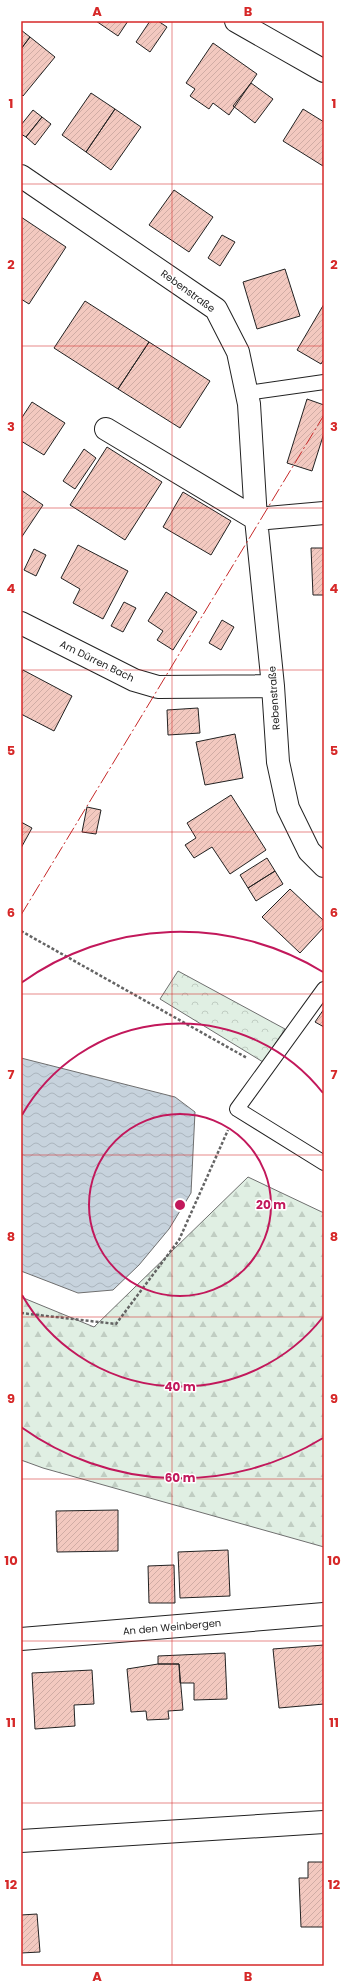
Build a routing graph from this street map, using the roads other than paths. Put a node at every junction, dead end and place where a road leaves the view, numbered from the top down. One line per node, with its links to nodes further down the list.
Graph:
1 (248, 24): 2 (street)
2 (324, 71)
3 (21, 176): 5 (street, Rebenstraße)
4 (324, 382): 5 (lane)
5 (247, 393): 8 (street, Rebenstraße)
6 (106, 429): 8 (street)
7 (324, 513): 8 (street)
8 (256, 519): 10 (street, Rebenstraße)
9 (21, 623): 10 (street, Am Dürren Bach)
10 (273, 686): 11 (street, Rebenstraße)
11 (324, 866)
12 (324, 989): 13 (lane)
13 (324, 1163)
14 (324, 1614): 15 (street, An den Weinbergen)
15 (21, 1639)
16 (324, 1822): 17 (street)
17 (21, 1841)

